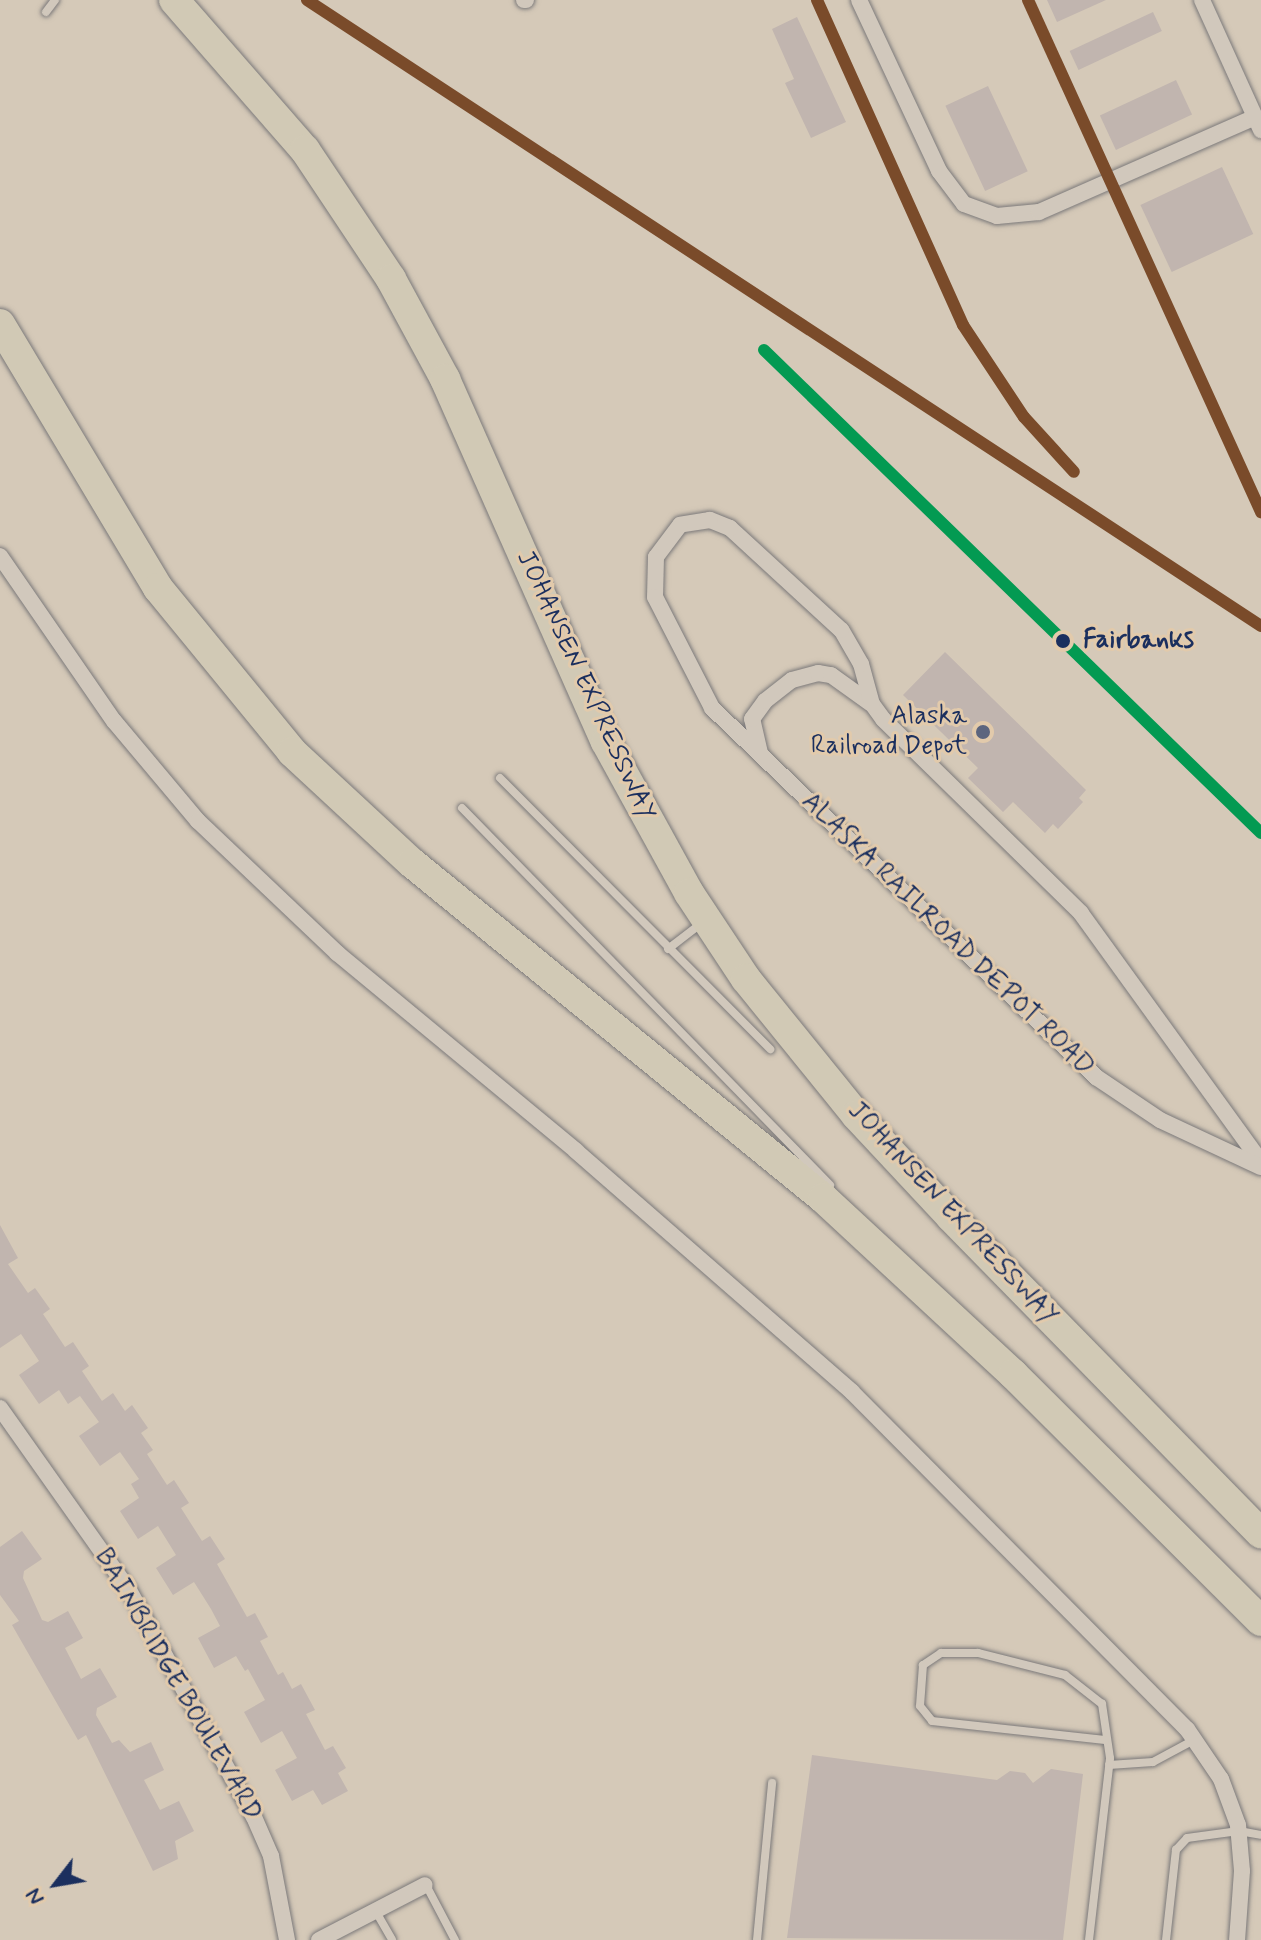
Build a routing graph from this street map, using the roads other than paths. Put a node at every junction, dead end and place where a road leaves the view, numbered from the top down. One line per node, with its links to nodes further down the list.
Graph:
1 (55, 0): 5 (lane)
2 (174, 0): 13 (highway, JOHANSEN EXPRESSWAY)
3 (859, 0): 6 (street)
4 (1202, 0): 6 (street)
5 (46, 12)
6 (1258, 123)
7 (0, 324): 19 (highway)
8 (0, 556): 24 (street)
9 (872, 704): 10 (street, ALASKA RAILROAD DEPOT ROAD); 10 (street, ALASKA RAILROAD DEPOT ROAD); 16 (street, ALASKA RAILROAD DEPOT ROAD)
10 (766, 762): 16 (street, ALASKA RAILROAD DEPOT ROAD)
11 (500, 778): 14 (lane)
12 (462, 808): 17 (lane)
13 (706, 920): 14 (lane); 21 (highway, JOHANSEN EXPRESSWAY)
14 (668, 949): 15 (lane)
15 (770, 1049)
16 (1261, 1164)
17 (837, 1193)
18 (848, 1204): 19 (lane)
19 (1013, 1374): 22 (highway)
20 (0, 1408): 31 (street, BAINBRIDGE BOULEVARD)
21 (1261, 1534)
22 (1261, 1621)
23 (1105, 1740): 23 (lane); 25 (lane)
24 (1195, 1740): 25 (lane); 27 (street)
25 (1109, 1765): 36 (lane)
26 (772, 1783): 35 (lane)
27 (1239, 1831): 28 (lane); 37 (lane); 38 (street)
28 (1261, 1835)
29 (425, 1885): 30 (street); 34 (lane)
30 (375, 1910): 32 (street); 33 (lane)
31 (287, 1940)
32 (319, 1940)
33 (392, 1940)
34 (455, 1940)
35 (757, 1940)
36 (1089, 1940)
37 (1166, 1940)
38 (1237, 1940)

